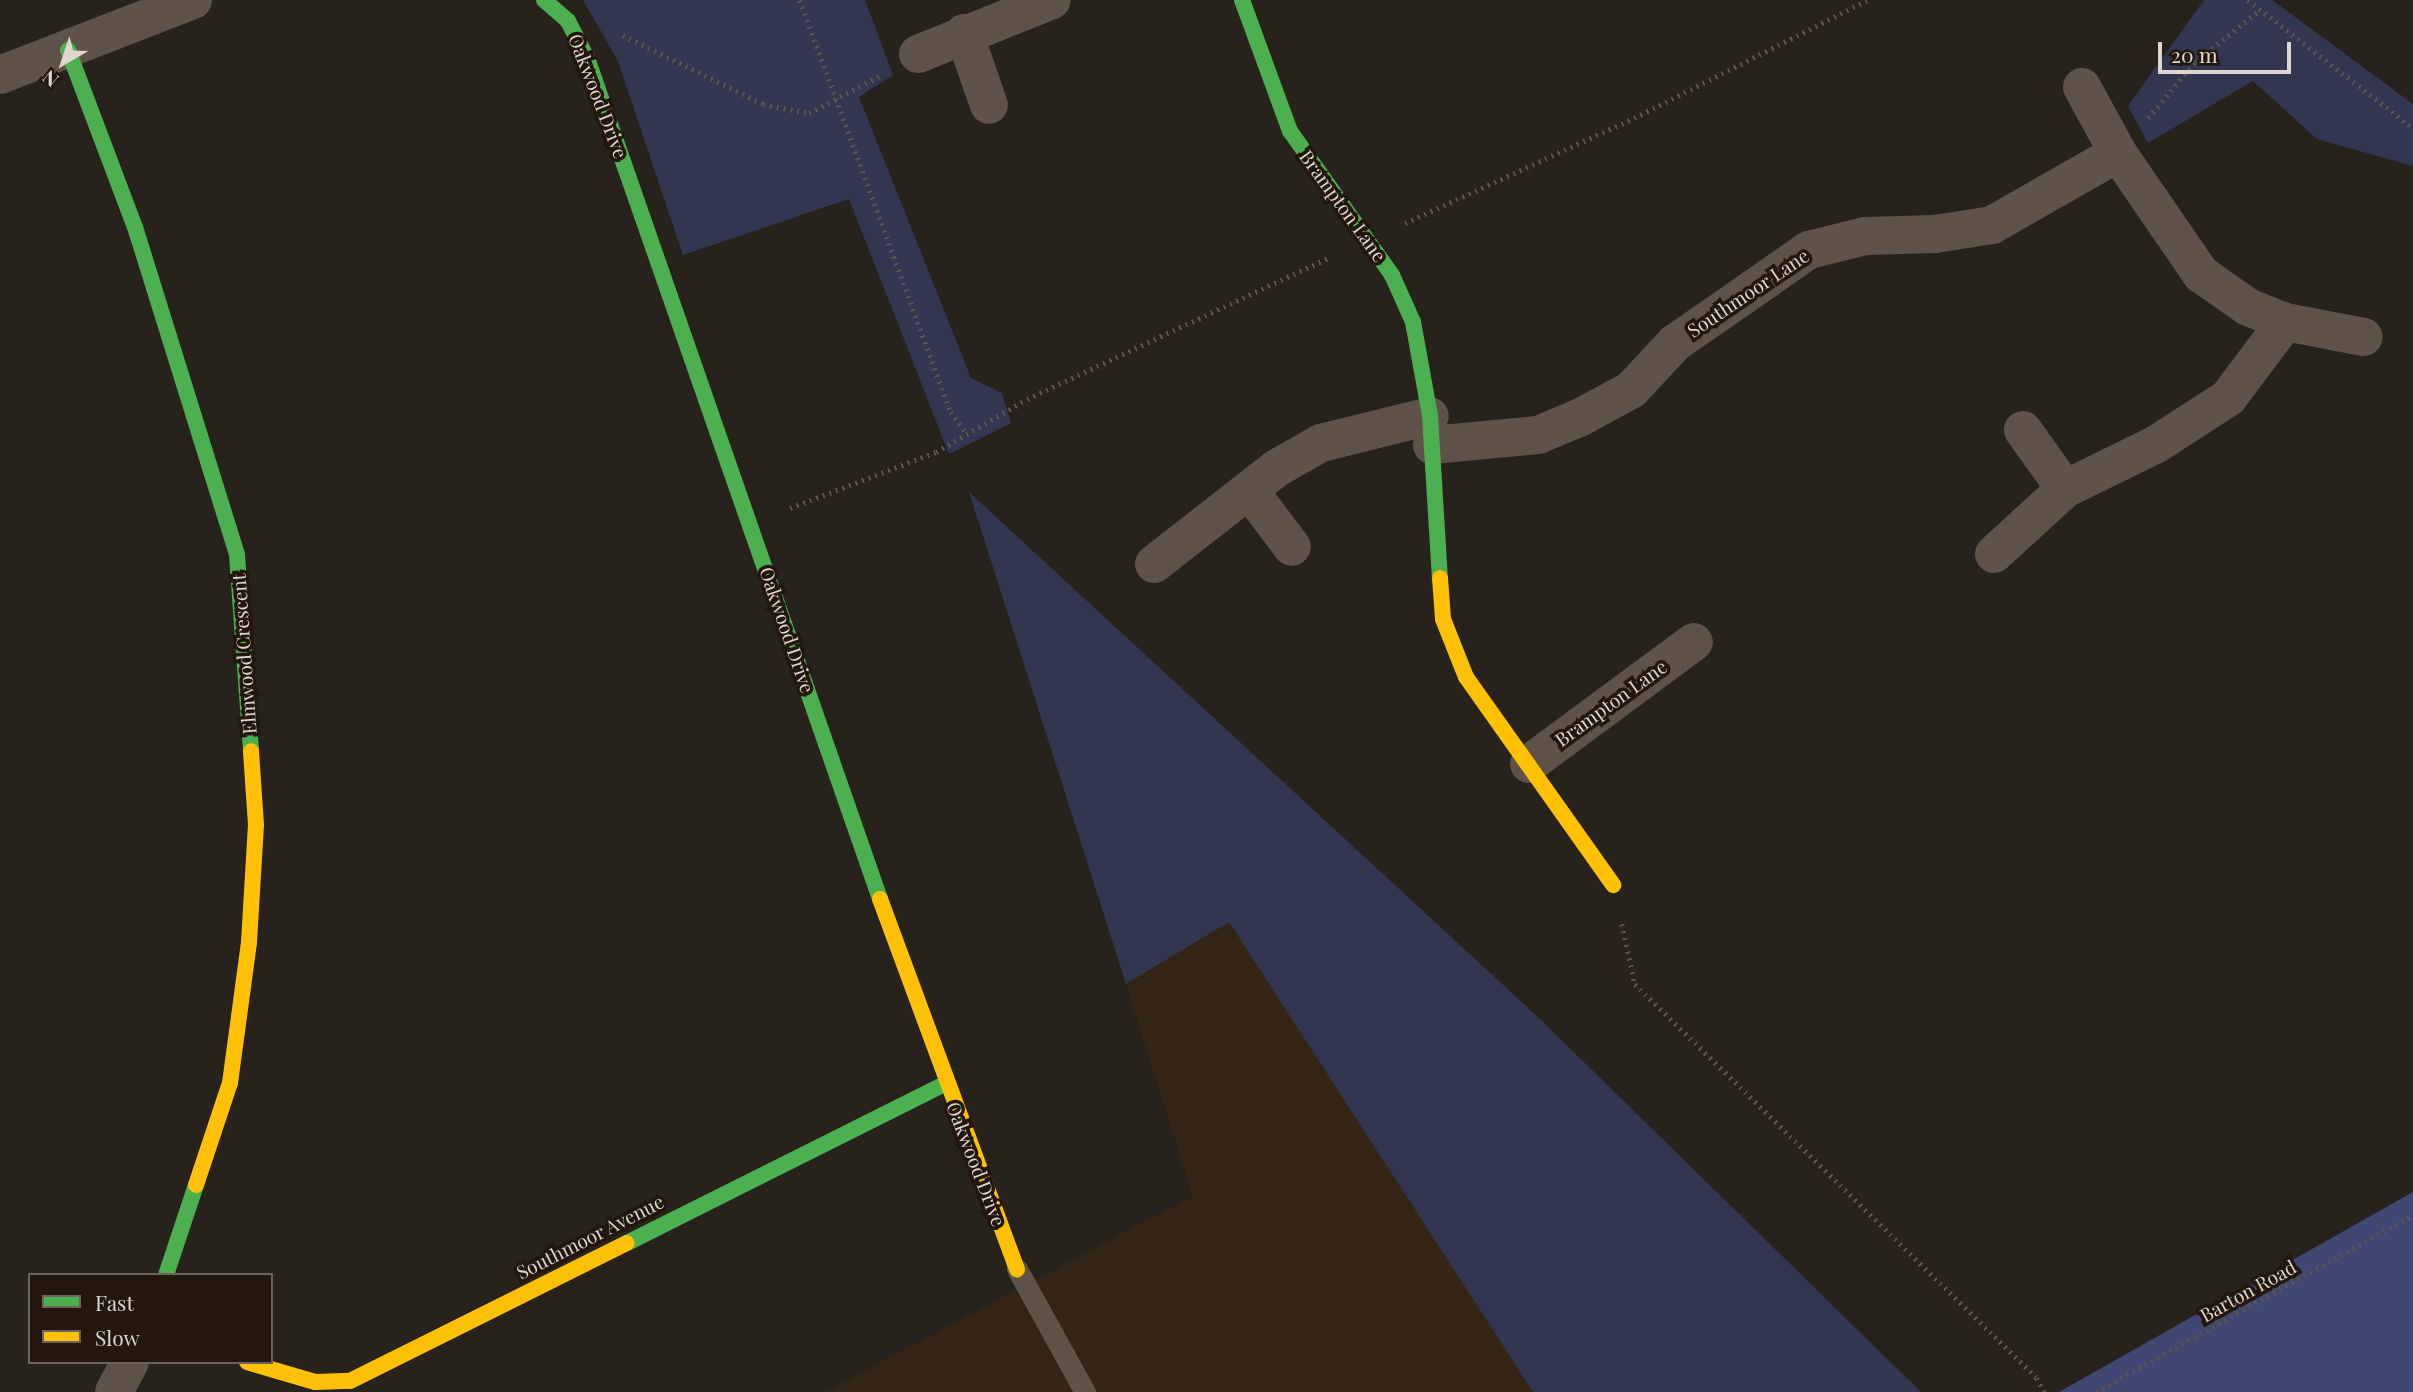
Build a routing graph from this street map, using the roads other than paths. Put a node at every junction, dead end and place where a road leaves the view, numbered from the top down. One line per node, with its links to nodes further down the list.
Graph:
1 (193, 0): 6 (street)
2 (544, 0): 24 (street, Oakwood Drive)
3 (1052, 0): 5 (street)
4 (1242, 0): 15 (street, Brampton Lane)
5 (964, 33): 7 (street); 10 (street)
6 (68, 50): 8 (street); 26 (street, Elmwood Crescent)
7 (918, 54)
8 (0, 75)
9 (2082, 87): 11 (street)
10 (989, 105)
11 (2114, 147): 12 (street); 15 (street, Southmoor Lane)
12 (2285, 322): 13 (street); 16 (street)
13 (2364, 337)
14 (2024, 430): 16 (street)
15 (1431, 431): 17 (street); 22 (street, Brampton Lane)
16 (2065, 489): 19 (street)
17 (1249, 490): 18 (street); 20 (street)
18 (1292, 547)
19 (1994, 554)
20 (1154, 564)
21 (1694, 642): 22 (street, Brampton Lane)
22 (1529, 764): 23 (street, Brampton Lane)
23 (1613, 885)
24 (945, 1084): 25 (street, Oakwood Drive); 28 (street, Southmoor Avenue)
25 (1017, 1269): 30 (lane)
26 (167, 1273)
27 (129, 1364): 29 (street)
28 (254, 1364)
29 (114, 1392)
30 (1085, 1392)

